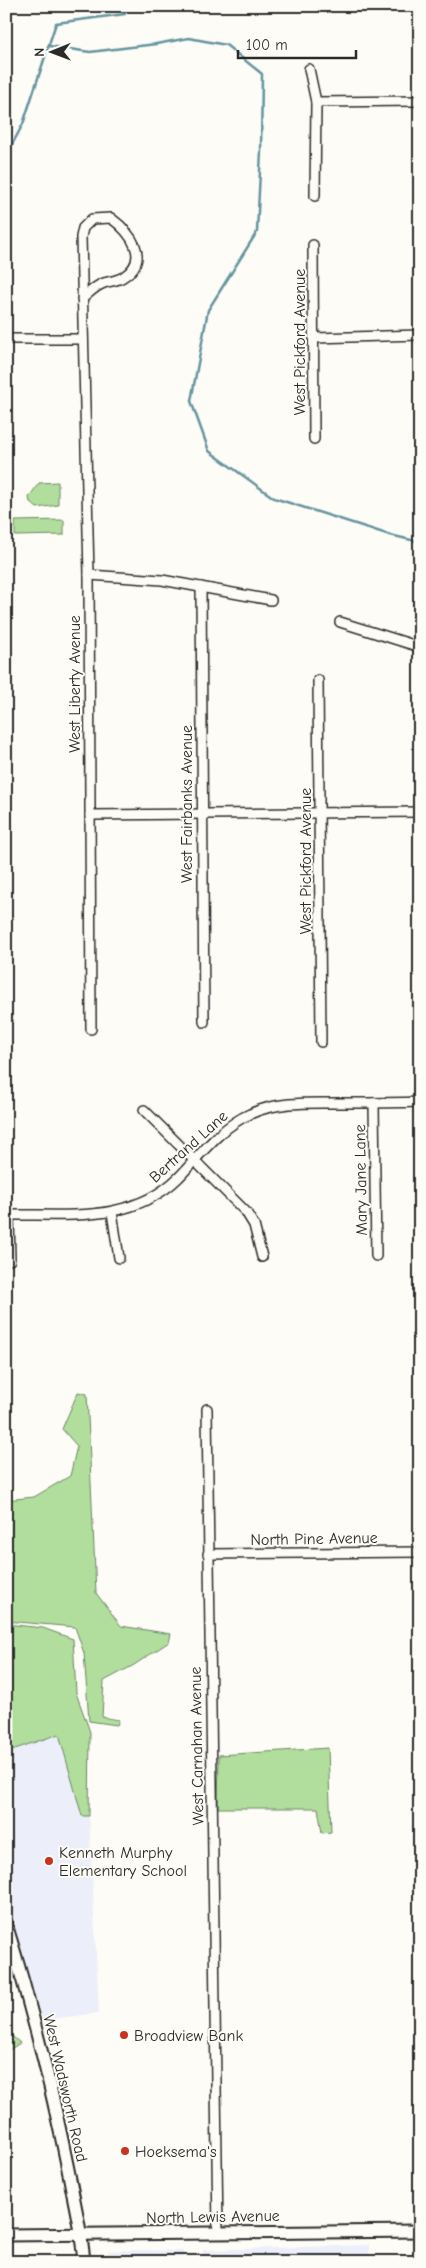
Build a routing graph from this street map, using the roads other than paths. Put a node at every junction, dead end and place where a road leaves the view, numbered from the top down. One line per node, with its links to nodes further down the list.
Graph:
1 (309, 68): 3 (street)
2 (420, 101): 3 (street)
3 (316, 102): 4 (street)
4 (315, 196)
5 (313, 245): 9 (street, West Pickford Avenue)
6 (82, 299): 6 (street, West Liberty Avenue); 10 (street, West Liberty Avenue)
7 (420, 335): 9 (street)
8 (6, 338): 10 (street)
9 (314, 338): 11 (street, West Pickford Avenue)
10 (83, 339): 12 (street, West Liberty Avenue)
11 (314, 439)
12 (88, 575): 13 (street); 21 (street, West Liberty Avenue)
13 (201, 587): 14 (street); 20 (street, West Fairbanks Avenue)
14 (271, 600)
15 (340, 622): 16 (street)
16 (420, 647)
17 (318, 680): 19 (street, West Pickford Avenue)
18 (420, 812): 19 (street)
19 (320, 813): 20 (street); 24 (street, West Pickford Avenue)
20 (201, 814): 21 (street); 22 (street, West Fairbanks Avenue)
21 (90, 815): 23 (street, West Liberty Avenue)
22 (204, 1022)
23 (90, 1029)
24 (321, 1042)
25 (420, 1102): 26 (street, Bertrand Lane)
26 (374, 1103): 28 (street, Bertrand Lane); 31 (street, Mary Jane Lane)
27 (144, 1110): 28 (street)
28 (195, 1160): 29 (street, Bertrand Lane); 32 (street)
29 (112, 1212): 30 (street, Bertrand Lane); 33 (street)
30 (7, 1215): 34 (street)
31 (376, 1256)
32 (262, 1257)
33 (119, 1258)
34 (10, 1260)
35 (207, 1409): 37 (street, West Carnahan Avenue)
36 (420, 1552): 37 (street, North Pine Avenue)
37 (208, 1554): 40 (street, West Carnahan Avenue)
38 (6, 1924): 42 (main road, West Wadsworth Road)
39 (420, 2231): 40 (main road, North Lewis Avenue)
40 (218, 2232): 42 (main road, North Lewis Avenue)
41 (6, 2234): 42 (main road, North Lewis Avenue)
42 (82, 2234): 43 (main road, West Wadsworth Road)
43 (84, 2262)

